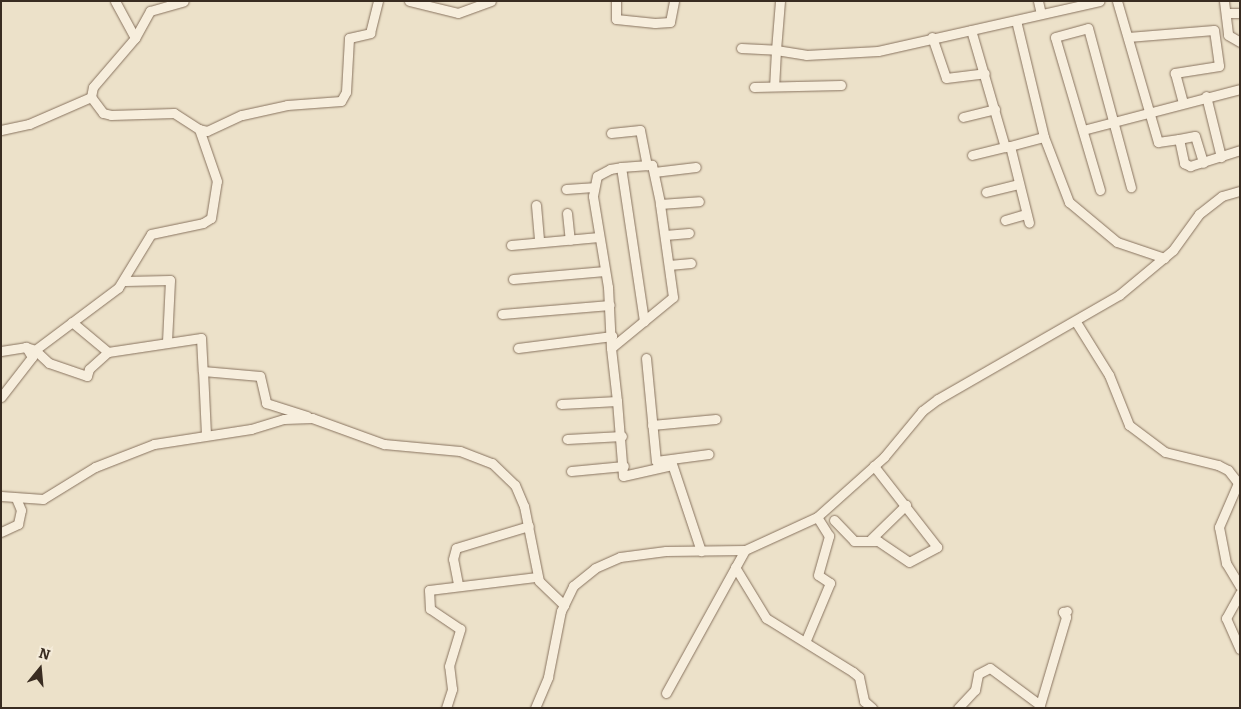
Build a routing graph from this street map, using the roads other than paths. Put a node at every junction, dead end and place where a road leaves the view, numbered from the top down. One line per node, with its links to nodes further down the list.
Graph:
1 (115, 1): 21 (street)
2 (184, 1): 21 (street)
3 (378, 1): 37 (street)
4 (410, 1): 5 (street)
5 (491, 1)
6 (616, 1): 7 (street)
7 (674, 1)
8 (780, 1): 24 (street)
9 (1038, 1): 16 (street)
10 (1099, 1): 13 (street)
11 (1117, 1): 20 (street)
12 (1224, 1): 14 (street)
13 (1078, 4): 16 (street)
14 (1226, 13): 15 (street); 22 (street)
15 (1240, 13)
16 (1041, 14): 17 (street)
17 (1016, 20): 18 (street); 41 (street)
18 (971, 30): 19 (street); 25 (street)
19 (932, 37): 24 (street); 25 (street)
20 (1128, 37): 32 (street); 34 (street)
21 (135, 38): 31 (street)
22 (1240, 42)
23 (741, 48): 24 (street)
24 (776, 50): 27 (street)
25 (985, 73): 33 (street)
26 (842, 85): 27 (street)
27 (774, 86): 28 (street)
28 (754, 87)
29 (1240, 89): 30 (street)
30 (1206, 96): 32 (street); 46 (street)
31 (91, 97): 37 (street); 38 (street)
32 (1183, 102): 34 (street)
33 (994, 109): 35 (street); 43 (street)
34 (1150, 113): 36 (street); 42 (street)
35 (963, 117)
36 (1116, 121): 39 (street); 39 (street); 54 (street)
37 (200, 129): 75 (street)
38 (1, 130)
39 (1083, 130): 56 (street)
40 (611, 133): 48 (street)
41 (1044, 137): 43 (street); 70 (street)
42 (1178, 140): 47 (street); 47 (street)
43 (1007, 146): 45 (street); 52 (street)
44 (1240, 150): 46 (street)
45 (972, 155)
46 (1221, 157): 47 (street)
47 (1203, 163)
48 (647, 165): 49 (street); 51 (street)
49 (620, 167): 53 (street); 78 (street)
50 (696, 167): 51 (street)
51 (654, 172): 60 (street)
52 (1019, 184): 58 (street); 63 (street)
53 (593, 187): 55 (street); 66 (street)
54 (1131, 187)
55 (566, 189)
56 (1100, 190)
57 (1240, 191): 70 (street)
58 (986, 192)
59 (699, 201): 60 (street)
60 (660, 204): 65 (street)
61 (536, 205): 68 (street)
62 (567, 213): 67 (street)
63 (1005, 220)
64 (689, 233): 65 (street)
65 (665, 235): 72 (street)
66 (599, 237): 67 (street); 73 (street)
67 (570, 240): 68 (street)
68 (539, 242): 69 (street)
69 (511, 245)
70 (1164, 258): 80 (street)
71 (691, 263): 72 (street)
72 (669, 265): 78 (street)
73 (605, 271): 74 (street); 76 (street)
74 (513, 279)
75 (125, 281): 79 (street); 82 (street)
76 (610, 305): 77 (street); 81 (street)
77 (502, 314)
78 (644, 321): 85 (street)
79 (72, 322): 86 (street); 88 (street)
80 (1076, 322): 103 (street); 105 (street)
81 (612, 336): 84 (street); 85 (street)
82 (167, 342): 88 (street); 90 (street)
83 (26, 347): 86 (street); 87 (street); 91 (street)
84 (518, 348)
85 (611, 348): 92 (street)
86 (35, 350): 88 (street)
87 (1, 351)
88 (108, 352)
89 (646, 358): 96 (street)
90 (203, 371): 94 (street); 97 (street)
91 (1, 397)
92 (617, 401): 93 (street); 98 (street)
93 (561, 404)
94 (312, 418): 97 (street); 111 (street)
95 (716, 419): 96 (street)
96 (652, 425): 101 (street)
97 (206, 434): 107 (street)
98 (622, 436): 99 (street); 102 (street)
99 (567, 439)
100 (709, 454): 101 (street)
101 (671, 462): 102 (street); 114 (street)
102 (624, 466): 104 (street)
103 (874, 466): 108 (street); 109 (street)
104 (571, 471)
105 (1239, 484): 119 (street)
106 (1, 496): 107 (street)
107 (16, 498): 112 (street)
108 (906, 505): 113 (street); 113 (street)
109 (817, 517): 115 (street); 123 (street)
110 (834, 520): 113 (street)
111 (529, 526): 117 (street); 118 (street)
112 (1, 532)
113 (871, 540)
114 (701, 550): 115 (street); 121 (street)
115 (745, 550): 116 (street)
116 (735, 567): 123 (street); 125 (street)
117 (537, 577): 118 (street); 121 (street)
118 (458, 584): 126 (street)
119 (1240, 586)
120 (1240, 593): 124 (street)
121 (564, 605): 127 (street)
122 (1067, 611): 129 (street)
123 (806, 640): 128 (street)
124 (1240, 649)
125 (666, 693)
126 (446, 708)
127 (535, 708)
128 (872, 708)
129 (958, 708)

